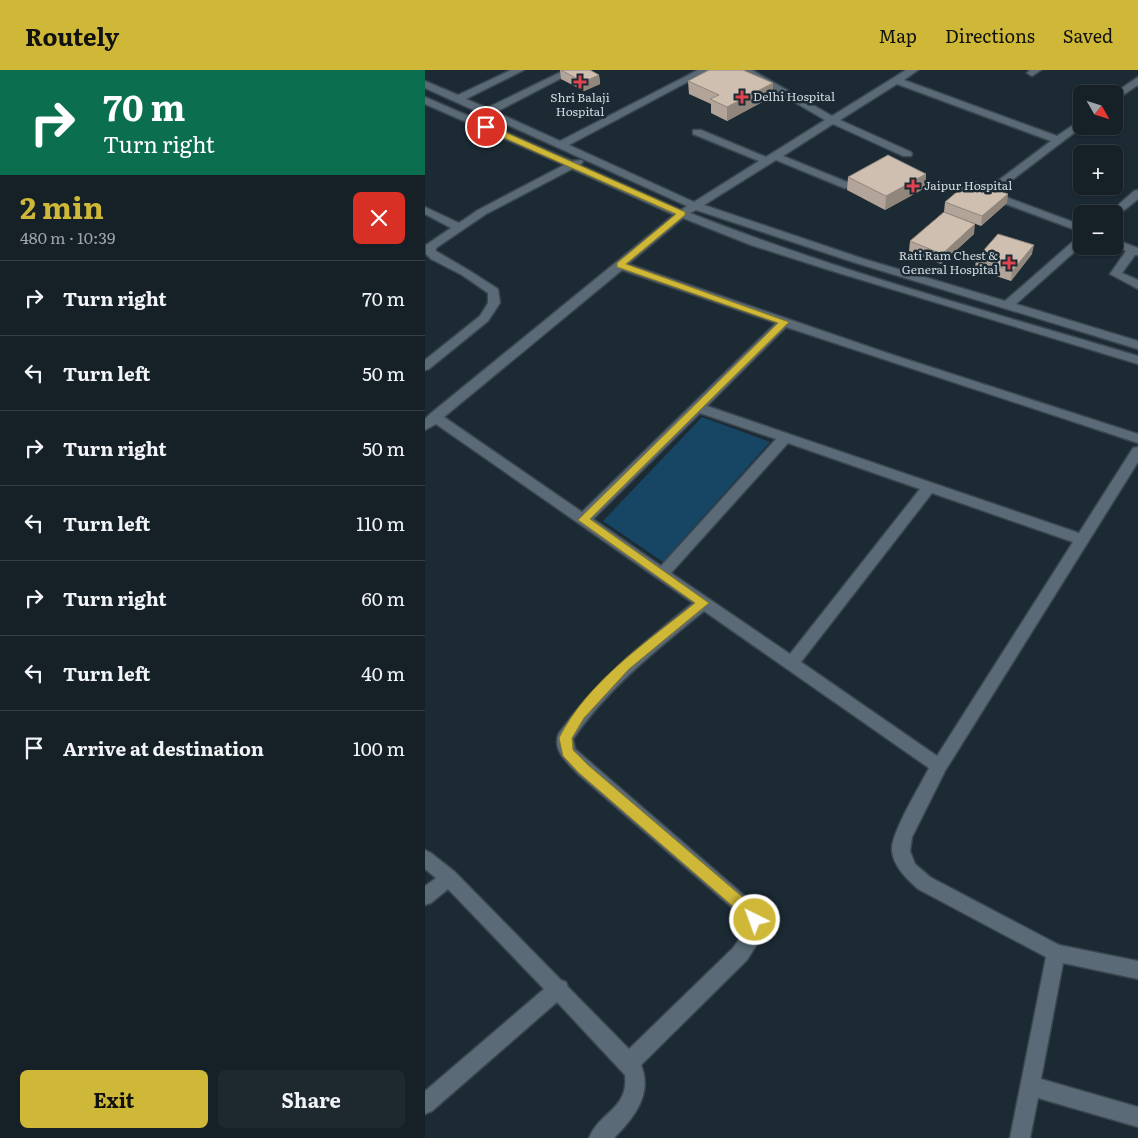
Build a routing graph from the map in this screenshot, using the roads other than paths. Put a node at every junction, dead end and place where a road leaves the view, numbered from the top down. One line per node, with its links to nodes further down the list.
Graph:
1 (519, 70): 10 (street)
2 (572, 70): 12 (street)
3 (705, 70): 18 (street)
4 (745, 70): 13 (street)
5 (913, 70): 6 (street)
6 (896, 80): 13 (street); 17 (street)
7 (1138, 80): 9 (street)
8 (425, 84): 10 (street)
9 (1123, 91)
10 (459, 99): 12 (street)
11 (425, 100): 14 (street)
12 (489, 112): 14 (street); 18 (street)
13 (832, 120): 19 (street); 21 (street)
14 (471, 121): 22 (street)
15 (1073, 129): 17 (street)
16 (697, 132): 21 (street)
17 (1059, 140): 30 (street)
18 (561, 146): 20 (street)
19 (907, 154)
20 (586, 157): 22 (street); 25 (street)
21 (771, 159): 23 (street); 25 (street)
22 (573, 165): 27 (street); 29 (street)
23 (848, 186)
24 (1138, 193): 26 (street)
25 (695, 206): 27 (street); 36 (street)
26 (1123, 206)
27 (682, 214): 34 (street); 39 (street)
28 (428, 215): 29 (street)
29 (459, 226): 40 (street)
30 (1073, 226)
31 (1123, 246): 33 (street)
32 (1073, 247): 36 (street)
33 (1136, 251): 35 (street)
34 (620, 265): 37 (street); 42 (street)
35 (1138, 285)
36 (1007, 306): 38 (street)
37 (784, 322): 41 (street); 44 (street)
38 (1138, 345)
39 (1138, 360)
40 (425, 366)
41 (697, 407): 43 (street); 47 (street)
42 (430, 422): 47 (street)
43 (785, 438): 46 (street); 49 (street)
44 (1138, 439)
45 (1138, 451): 48 (street)
46 (929, 487): 48 (street); 51 (street)
47 (583, 520): 49 (street)
48 (1082, 540): 52 (street)
49 (662, 574): 50 (street)
50 (703, 603): 51 (street); 59 (street)
51 (791, 664): 52 (street)
52 (939, 766): 56 (street)
53 (425, 858): 54 (street)
54 (449, 878): 55 (street); 58 (street)
55 (425, 896)
56 (1056, 953): 57 (street); 60 (street)
57 (1138, 970)
58 (559, 988): 59 (street); 61 (street)
59 (629, 1063): 63 (street)
60 (1030, 1086): 62 (street); 64 (street)
61 (425, 1104)
62 (1138, 1117)
63 (599, 1138)
64 (1020, 1138)

